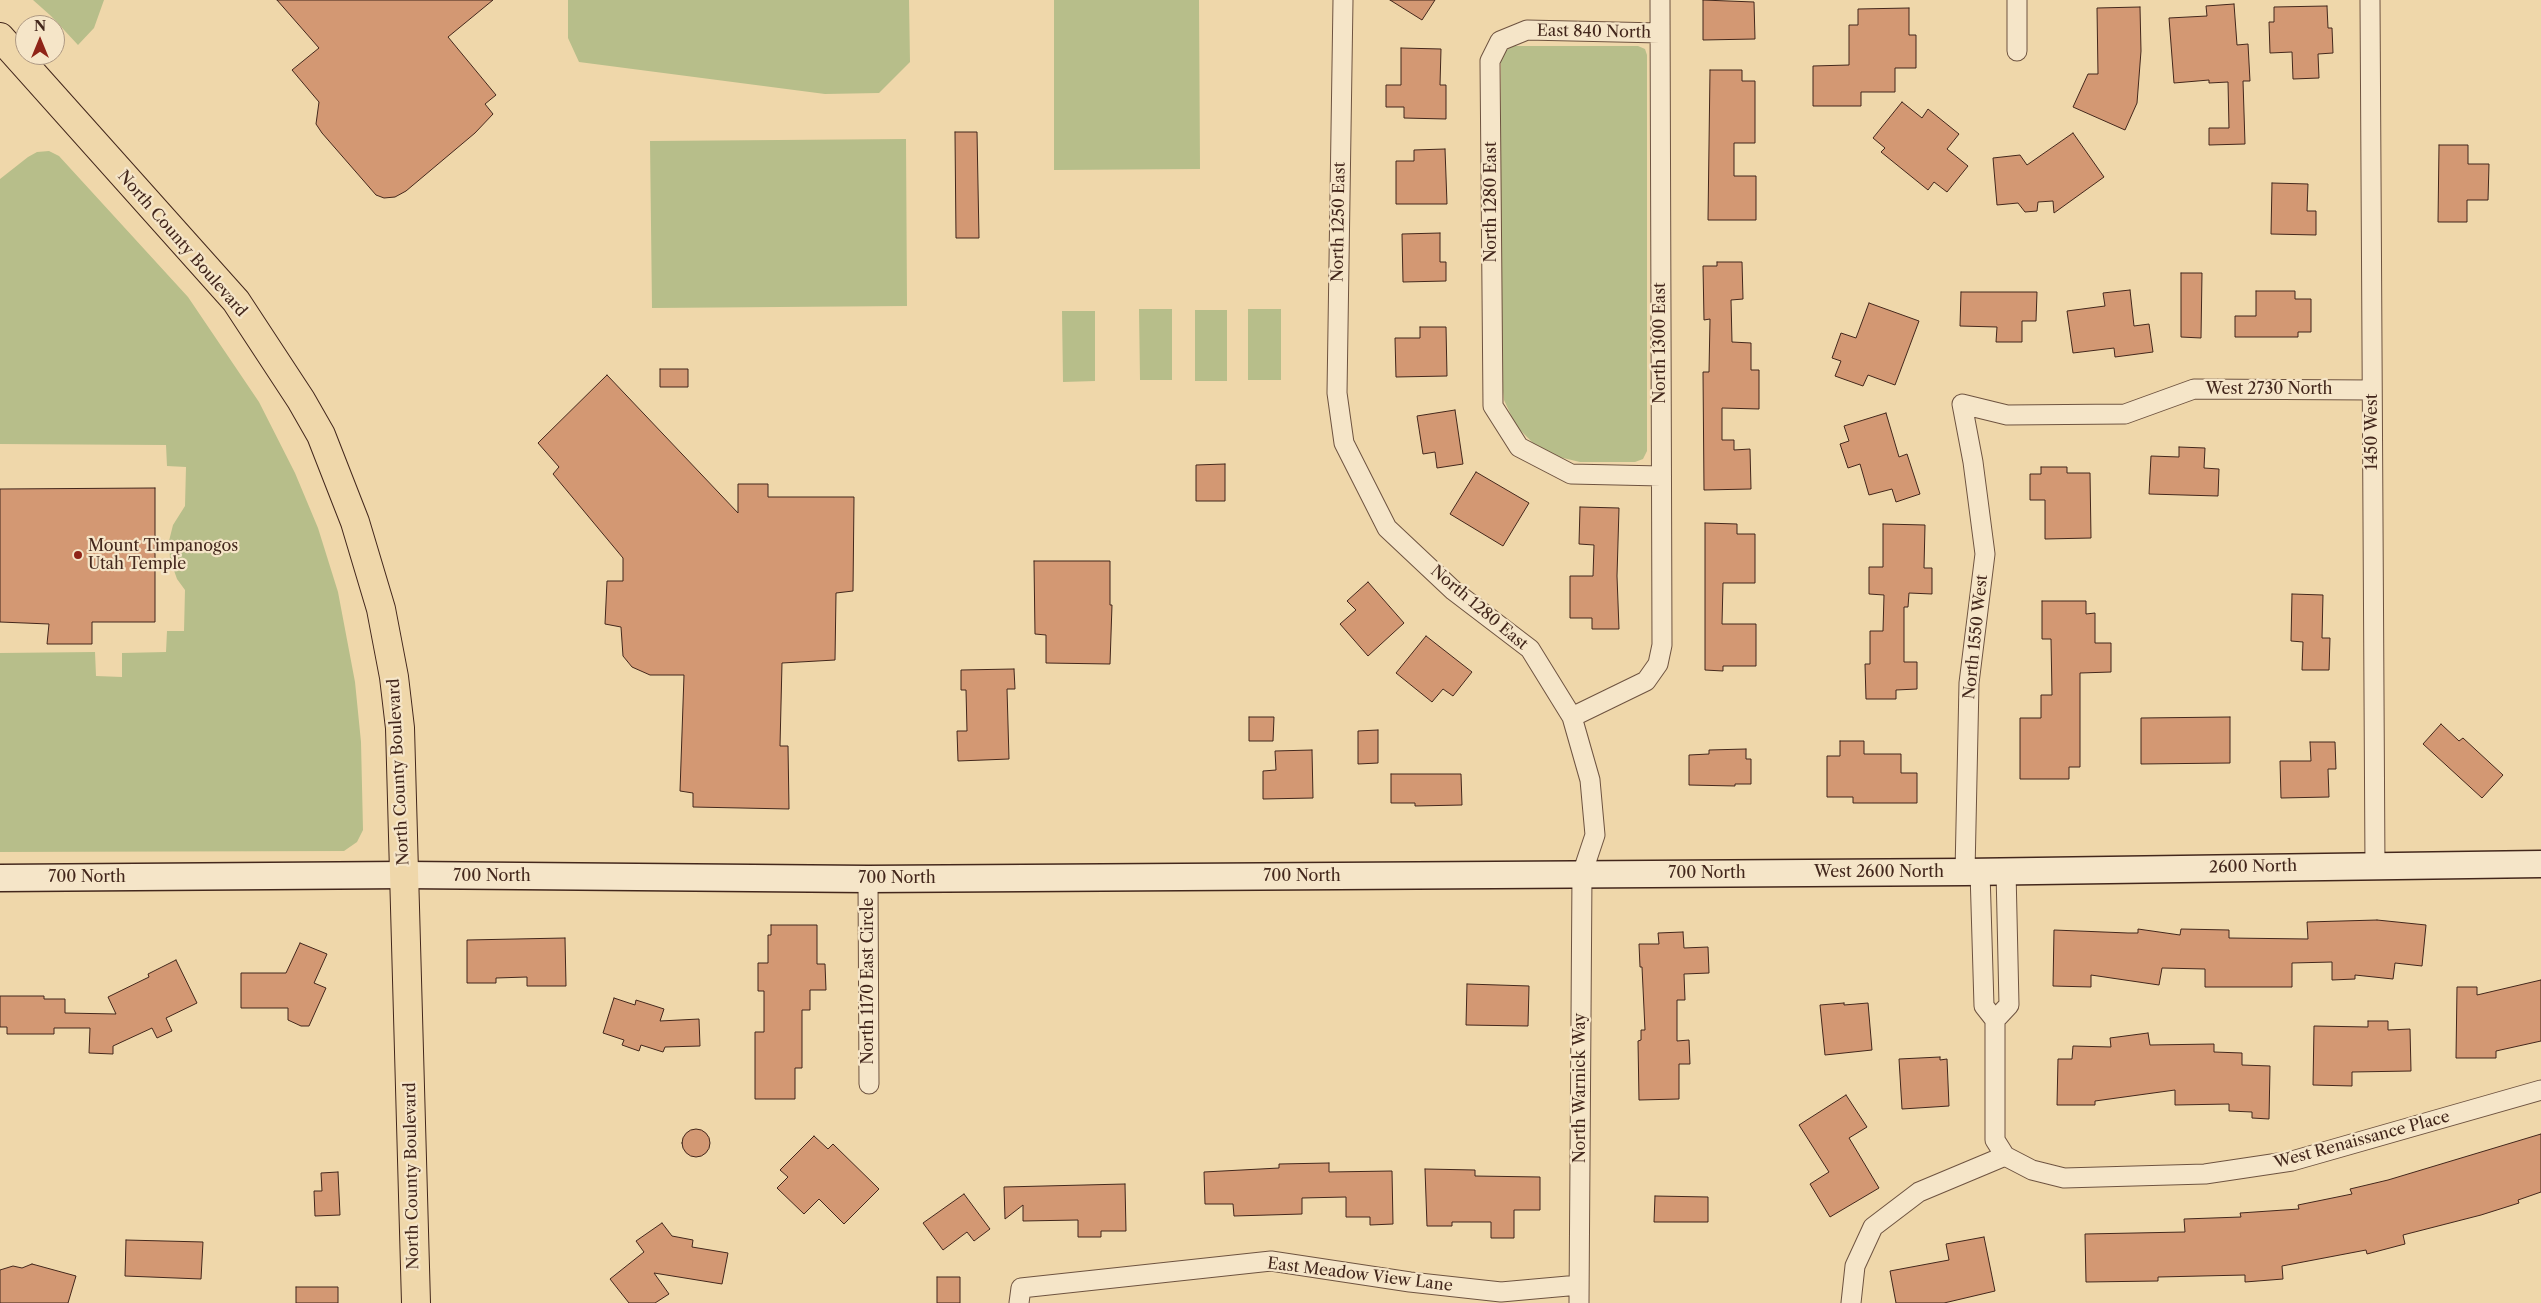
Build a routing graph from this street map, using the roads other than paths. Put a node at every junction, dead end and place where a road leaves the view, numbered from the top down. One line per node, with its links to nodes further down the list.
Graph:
1 (1343, 0): 11 (street, North 1250 East)
2 (1660, 0): 5 (street, North 1300 East)
3 (2016, 0): 8 (street)
4 (2370, 0): 9 (street, 1450 West)
5 (1660, 33): 7 (street, East 840 North); 12 (street, North 1300 East)
6 (0, 37): 20 (main road, North County Boulevard)
7 (1500, 41): 12 (street, North 1280 East)
8 (2017, 51)
9 (2372, 390): 10 (street, West 2730 North); 15 (street, 1450 West)
10 (1962, 404): 18 (street, North 1550 West)
11 (1344, 443): 13 (street, North 1280 East)
12 (1661, 476): 13 (street, North 1300 East)
13 (1572, 717): 19 (street, North 1280 East)
14 (2541, 864): 15 (street, 2600 North)
15 (2375, 865): 16 (street, 2600 North)
16 (2006, 871): 18 (street, 2600 North); 23 (street)
17 (1793, 872): 18 (street, West 2600 North); 19 (street, 700 North)
18 (1973, 872): 23 (street, North 1550 West)
19 (1582, 874): 22 (street, 700 North); 27 (street, North Warnick Way)
20 (405, 875): 21 (street, 700 North); 22 (street, 700 North); 29 (main road, North County Boulevard)
21 (0, 878)
22 (868, 879): 24 (street, North 1170 East Circle)
23 (1995, 1020): 26 (street)
24 (868, 1084)
25 (2541, 1090): 26 (street, West Renaissance Place)
26 (2006, 1156): 30 (street)
27 (1579, 1294): 28 (street, East Meadow View Lane)
28 (1020, 1295)
29 (416, 1303)
30 (1851, 1303)

